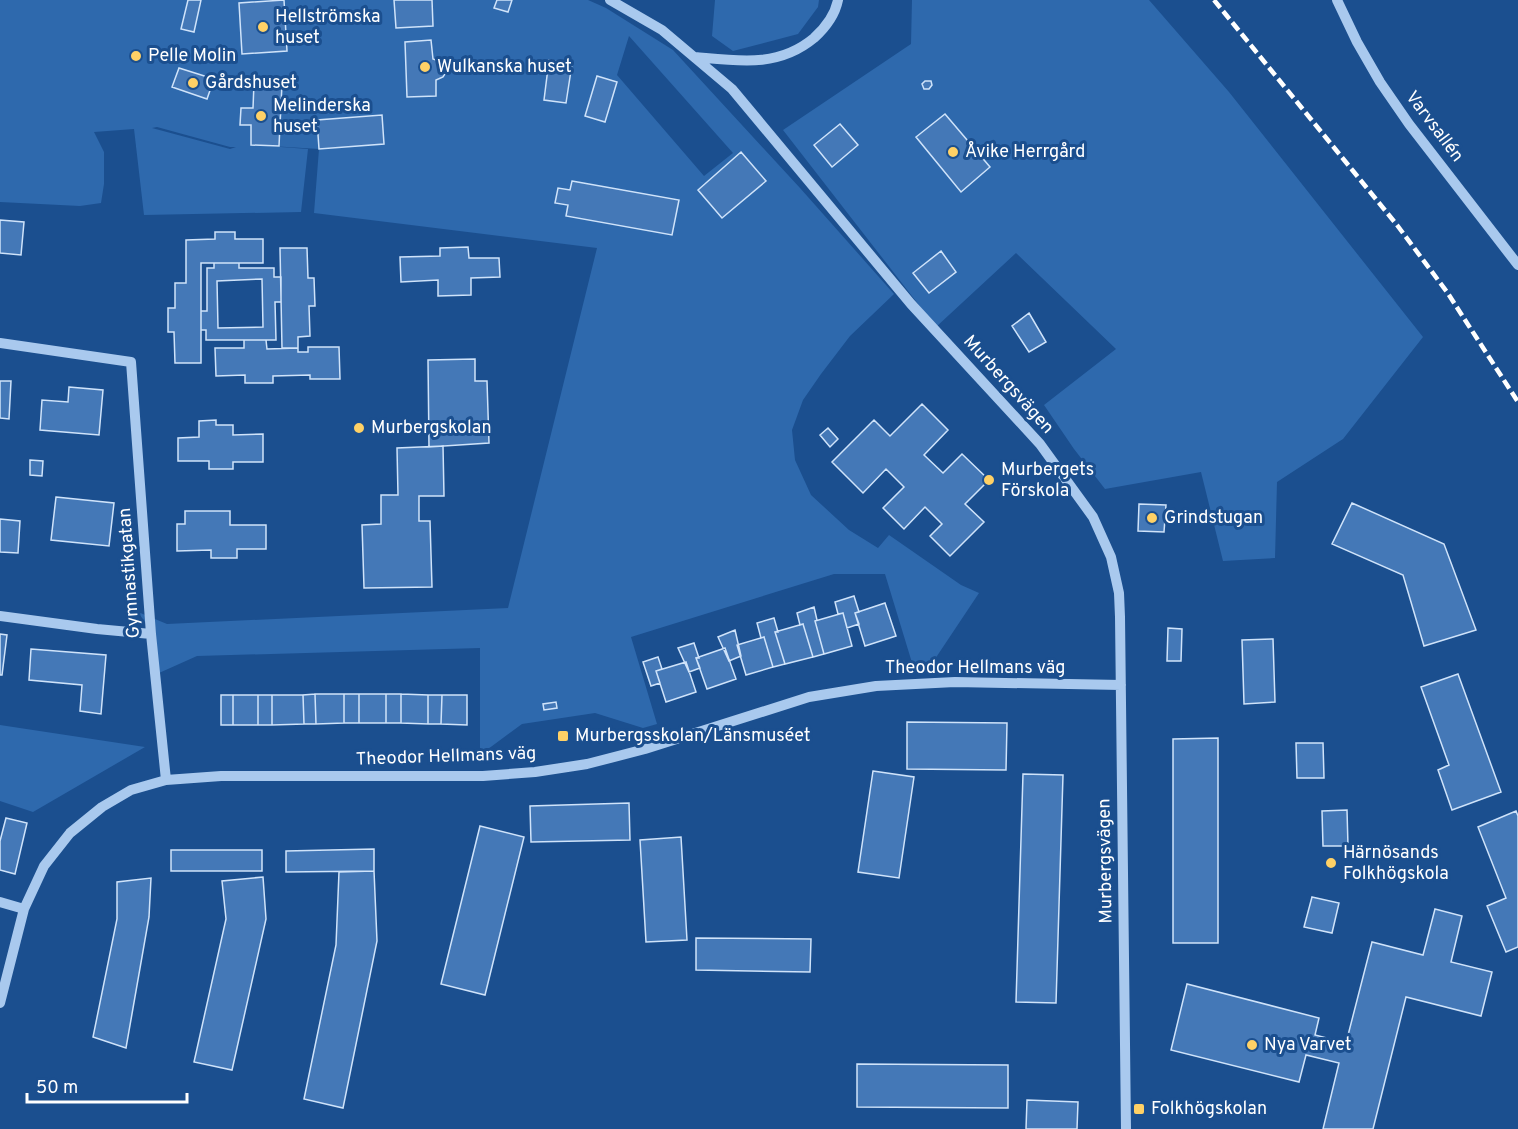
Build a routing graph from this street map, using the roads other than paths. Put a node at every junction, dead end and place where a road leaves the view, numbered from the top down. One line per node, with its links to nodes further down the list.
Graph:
1 (610, 0): 4 (street, Murbergsvägen)
2 (838, 0): 4 (street)
3 (1337, 0): 5 (street, Varvsallén)
4 (694, 57): 9 (street, Murbergsvägen)
5 (1518, 265)
6 (0, 343): 8 (street, Gymnastikgatan)
7 (0, 616): 8 (street)
8 (152, 634): 10 (street, Gymnastikgatan)
9 (1121, 685): 10 (street, Theodor Hellmans väg); 14 (street, Murbergsvägen)
10 (166, 780): 12 (street, Theodor Hellmans väg)
11 (0, 902): 12 (street)
12 (24, 909): 13 (street, Theodor Hellmans väg)
13 (0, 1003)
14 (1125, 1129)

